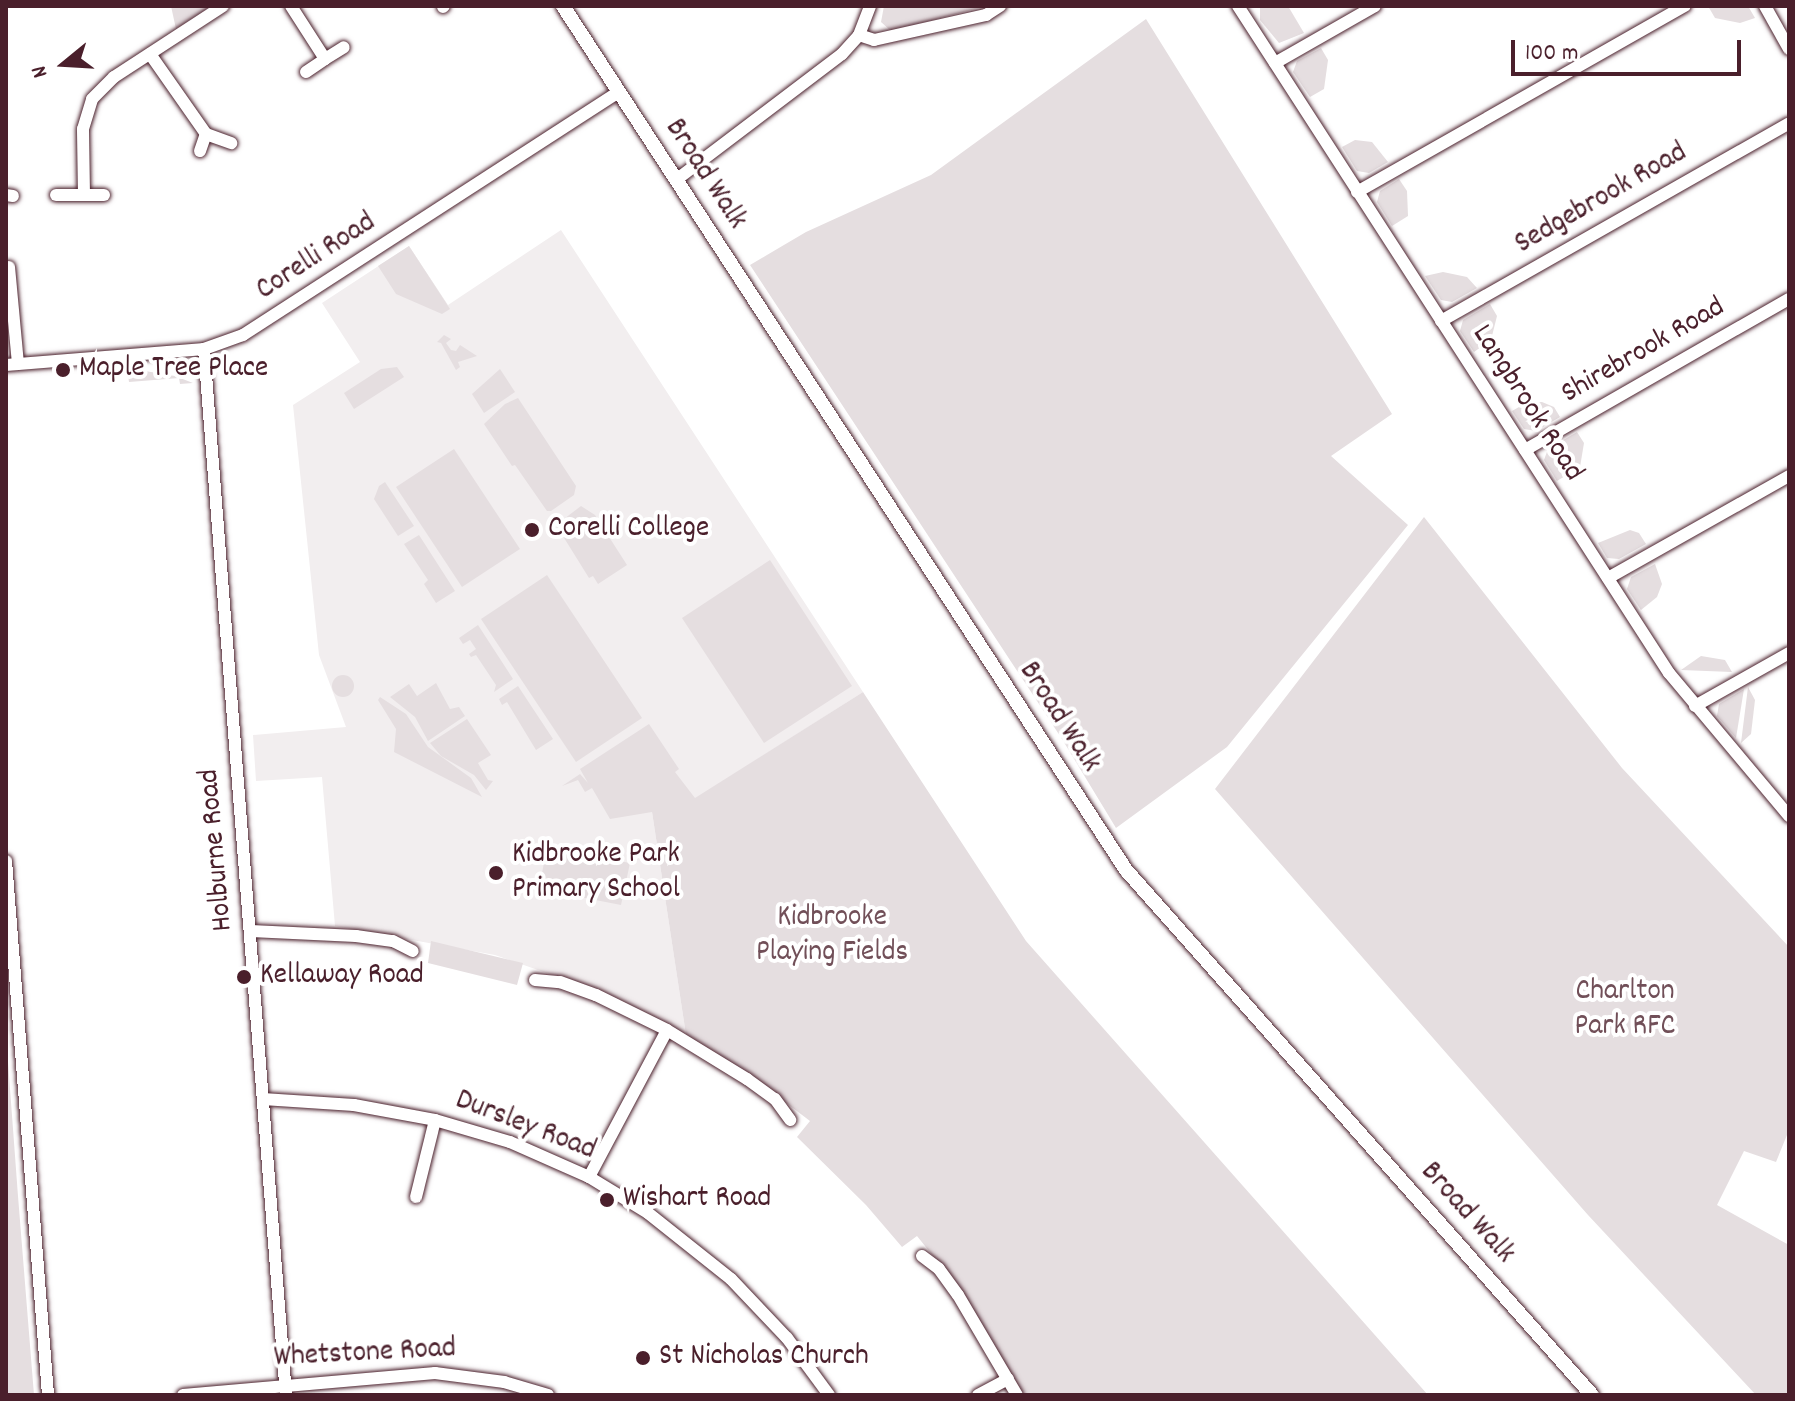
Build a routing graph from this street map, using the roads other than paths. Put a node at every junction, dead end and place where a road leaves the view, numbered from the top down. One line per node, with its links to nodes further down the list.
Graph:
1 (223, 6): 13 (street)
2 (291, 6): 14 (street)
3 (563, 6): 17 (street, Broad Walk)
4 (870, 6): 10 (street)
5 (1000, 6): 10 (street)
6 (1238, 6): 15 (street, Langbrook Road)
7 (1375, 6): 15 (street)
8 (1685, 6): 23 (street)
9 (1765, 6): 12 (street)
10 (859, 35): 22 (street)
11 (344, 47): 14 (street)
12 (1789, 49)
13 (150, 54): 19 (street); 25 (street)
14 (325, 59): 16 (street)
15 (1275, 63): 23 (street, Langbrook Road)
16 (306, 72)
17 (619, 92): 22 (street, Broad Walk); 30 (street, Corelli Road)
18 (1789, 123): 29 (street, Sedgebrook Road)
19 (206, 134): 20 (street); 21 (street)
20 (231, 143)
21 (200, 151)
22 (676, 180): 57 (street, Broad Walk)
23 (1357, 192): 29 (street, Langbrook Road)
24 (56, 195): 25 (street)
25 (84, 195): 26 (street)
26 (104, 195)
27 (9, 267): 31 (street)
28 (1789, 299): 32 (street, Shirebrook Road)
29 (1441, 321): 32 (street, Langbrook Road)
30 (204, 349): 31 (street, Corelli Road); 39 (street, Holburne Road)
31 (12, 364)
32 (1525, 450): 34 (street, Langbrook Road)
33 (1789, 476): 34 (street)
34 (1608, 578): 36 (street, Langbrook Road)
35 (1789, 653): 36 (street)
36 (1695, 706): 37 (street, Langbrook Road)
37 (1789, 816)
38 (6, 861): 51 (street)
39 (251, 931): 40 (street); 43 (street, Holburne Road)
40 (413, 951)
41 (535, 980): 42 (street)
42 (667, 1030): 45 (street); 46 (street)
43 (263, 1099): 44 (street, Dursley Road); 50 (street, Holburne Road)
44 (435, 1120): 46 (street, Dursley Road); 47 (street)
45 (790, 1120)
46 (589, 1177): 54 (street, Dursley Road)
47 (416, 1197)
48 (922, 1256): 49 (street)
49 (1008, 1379): 55 (street); 56 (street)
50 (285, 1389): 52 (street, Whetstone Road); 53 (street, Whetstone Road)
51 (48, 1395)
52 (183, 1395)
53 (548, 1395)
54 (829, 1395)
55 (978, 1395)
56 (1017, 1395)
57 (1592, 1395)

